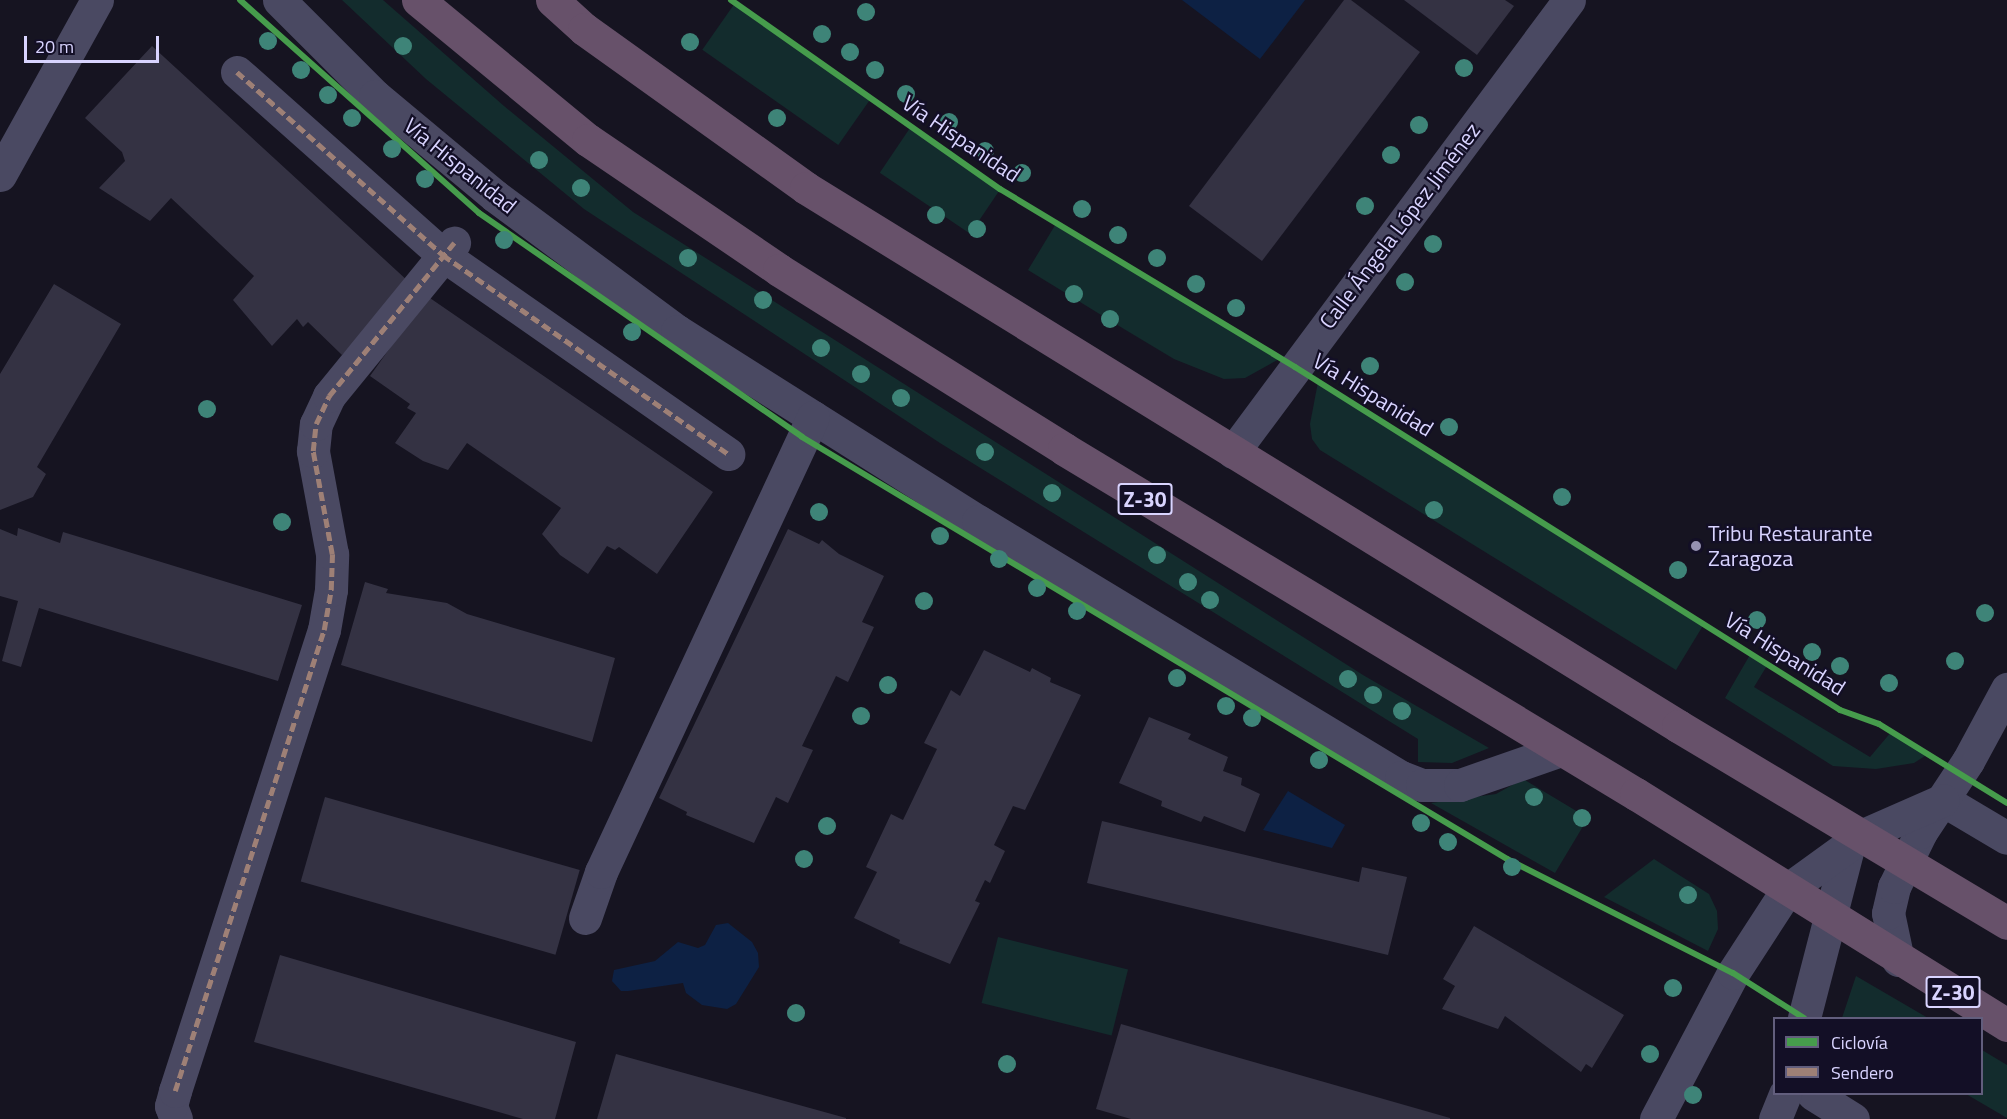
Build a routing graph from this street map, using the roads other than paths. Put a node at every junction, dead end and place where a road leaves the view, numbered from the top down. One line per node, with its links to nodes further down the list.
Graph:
1 (97, 0): 7 (street)
2 (279, 0): 9 (street, Vía Hispanidad)
3 (418, 0): 13 (highway, Z-30)
4 (552, 0): 10 (highway)
5 (1569, 0): 10 (street, Calle Ángela López Jiménez)
6 (237, 72): 8 (street)
7 (0, 175)
8 (449, 249): 11 (street); 27 (street)
9 (813, 417): 13 (street, Vía Hispanidad); 20 (street)
10 (1233, 452): 16 (highway)
11 (728, 454)
12 (2007, 689): 14 (street)
13 (1561, 750): 18 (highway, Z-30)
14 (1943, 800): 15 (street); 16 (street); 17 (street)
15 (2007, 838)
16 (1856, 839): 17 (highway); 18 (street); 19 (street)
17 (1905, 861): 21 (highway); 22 (street)
18 (1787, 890): 19 (highway, Z-30); 28 (street)
19 (1828, 916): 22 (highway, Z-30); 23 (street)
20 (585, 918)
21 (2007, 923)
22 (1898, 960): 24 (highway, Z-30)
23 (1804, 1017)
24 (2007, 1025)
25 (1785, 1095): 29 (street)
26 (1815, 1095): 30 (street)
27 (176, 1105)
28 (1656, 1119)
29 (1775, 1119)
30 (1853, 1119)

